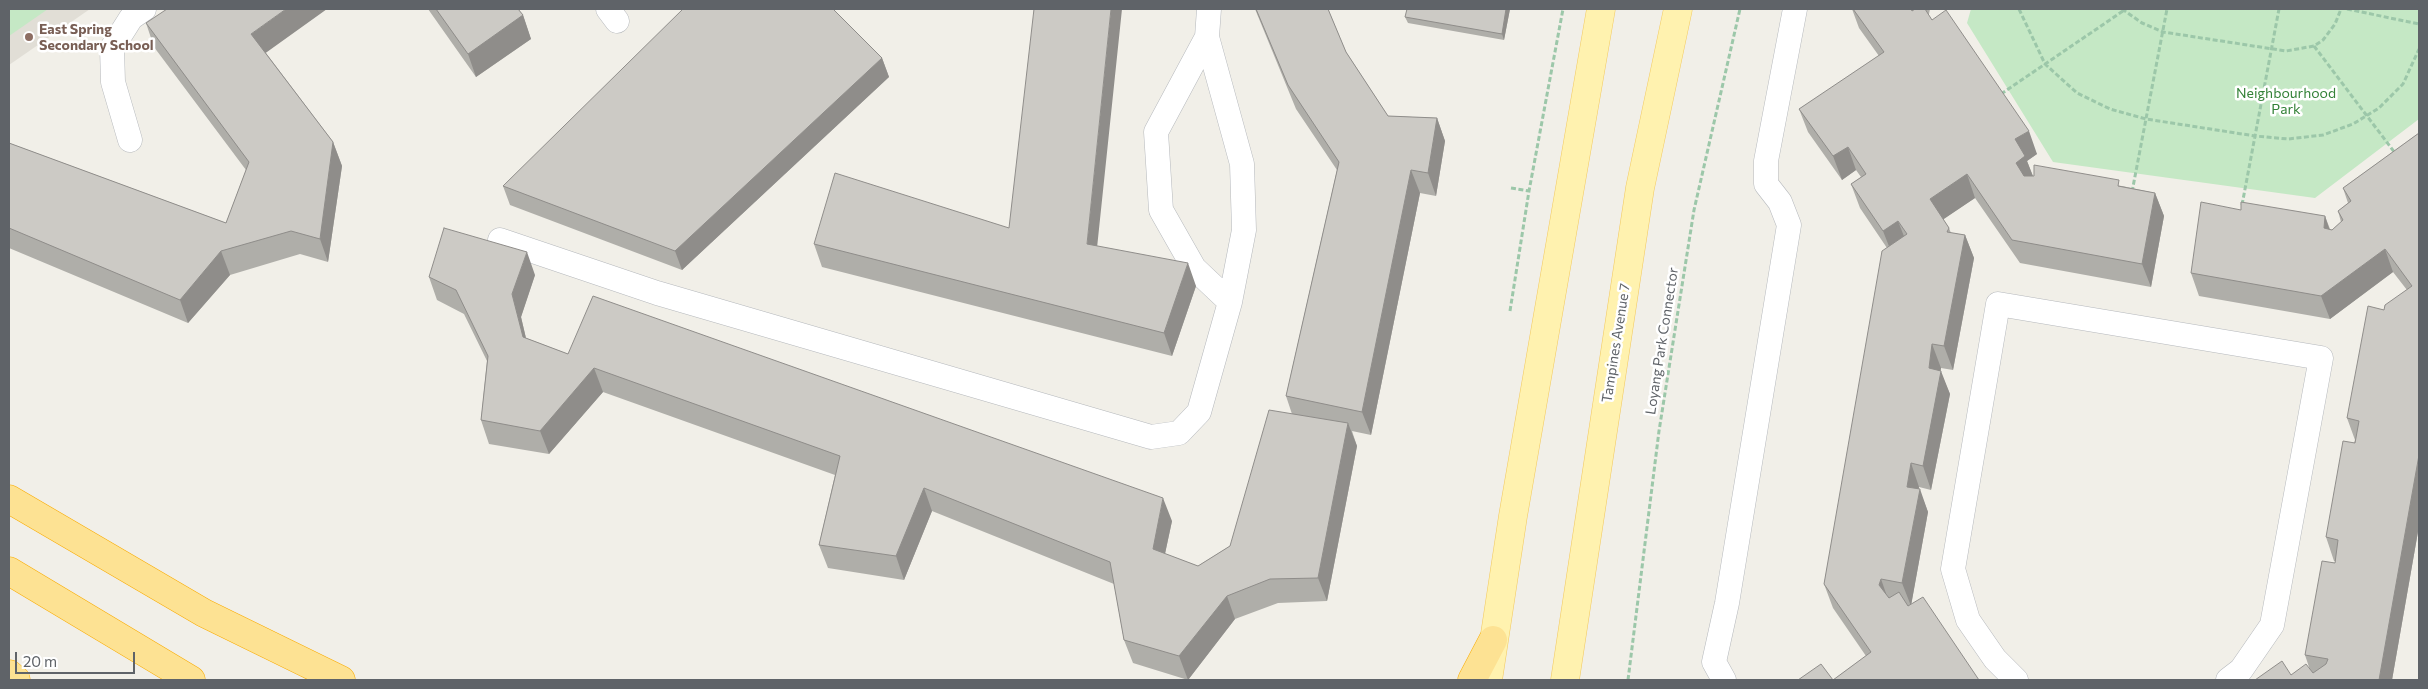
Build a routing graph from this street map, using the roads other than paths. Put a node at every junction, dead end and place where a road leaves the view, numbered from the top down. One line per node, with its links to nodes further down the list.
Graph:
1 (144, 9): 7 (lane)
2 (1209, 9): 6 (lane)
3 (1601, 9): 12 (main road)
4 (1678, 9): 19 (main road, Tampines Avenue 7)
5 (1795, 9): 20 (lane)
6 (1207, 37): 9 (lane); 9 (lane)
7 (130, 140)
8 (500, 240): 9 (lane)
9 (1230, 302)
10 (9, 498): 16 (highway)
11 (9, 571): 15 (highway)
12 (1493, 640): 17 (highway); 18 (main road)
13 (9, 674): 14 (highway)
14 (16, 680)
15 (191, 680)
16 (341, 680)
17 (1472, 680)
18 (1488, 680)
19 (1566, 680)
20 (1724, 680)
21 (2016, 680): 22 (lane)
22 (2228, 680)

